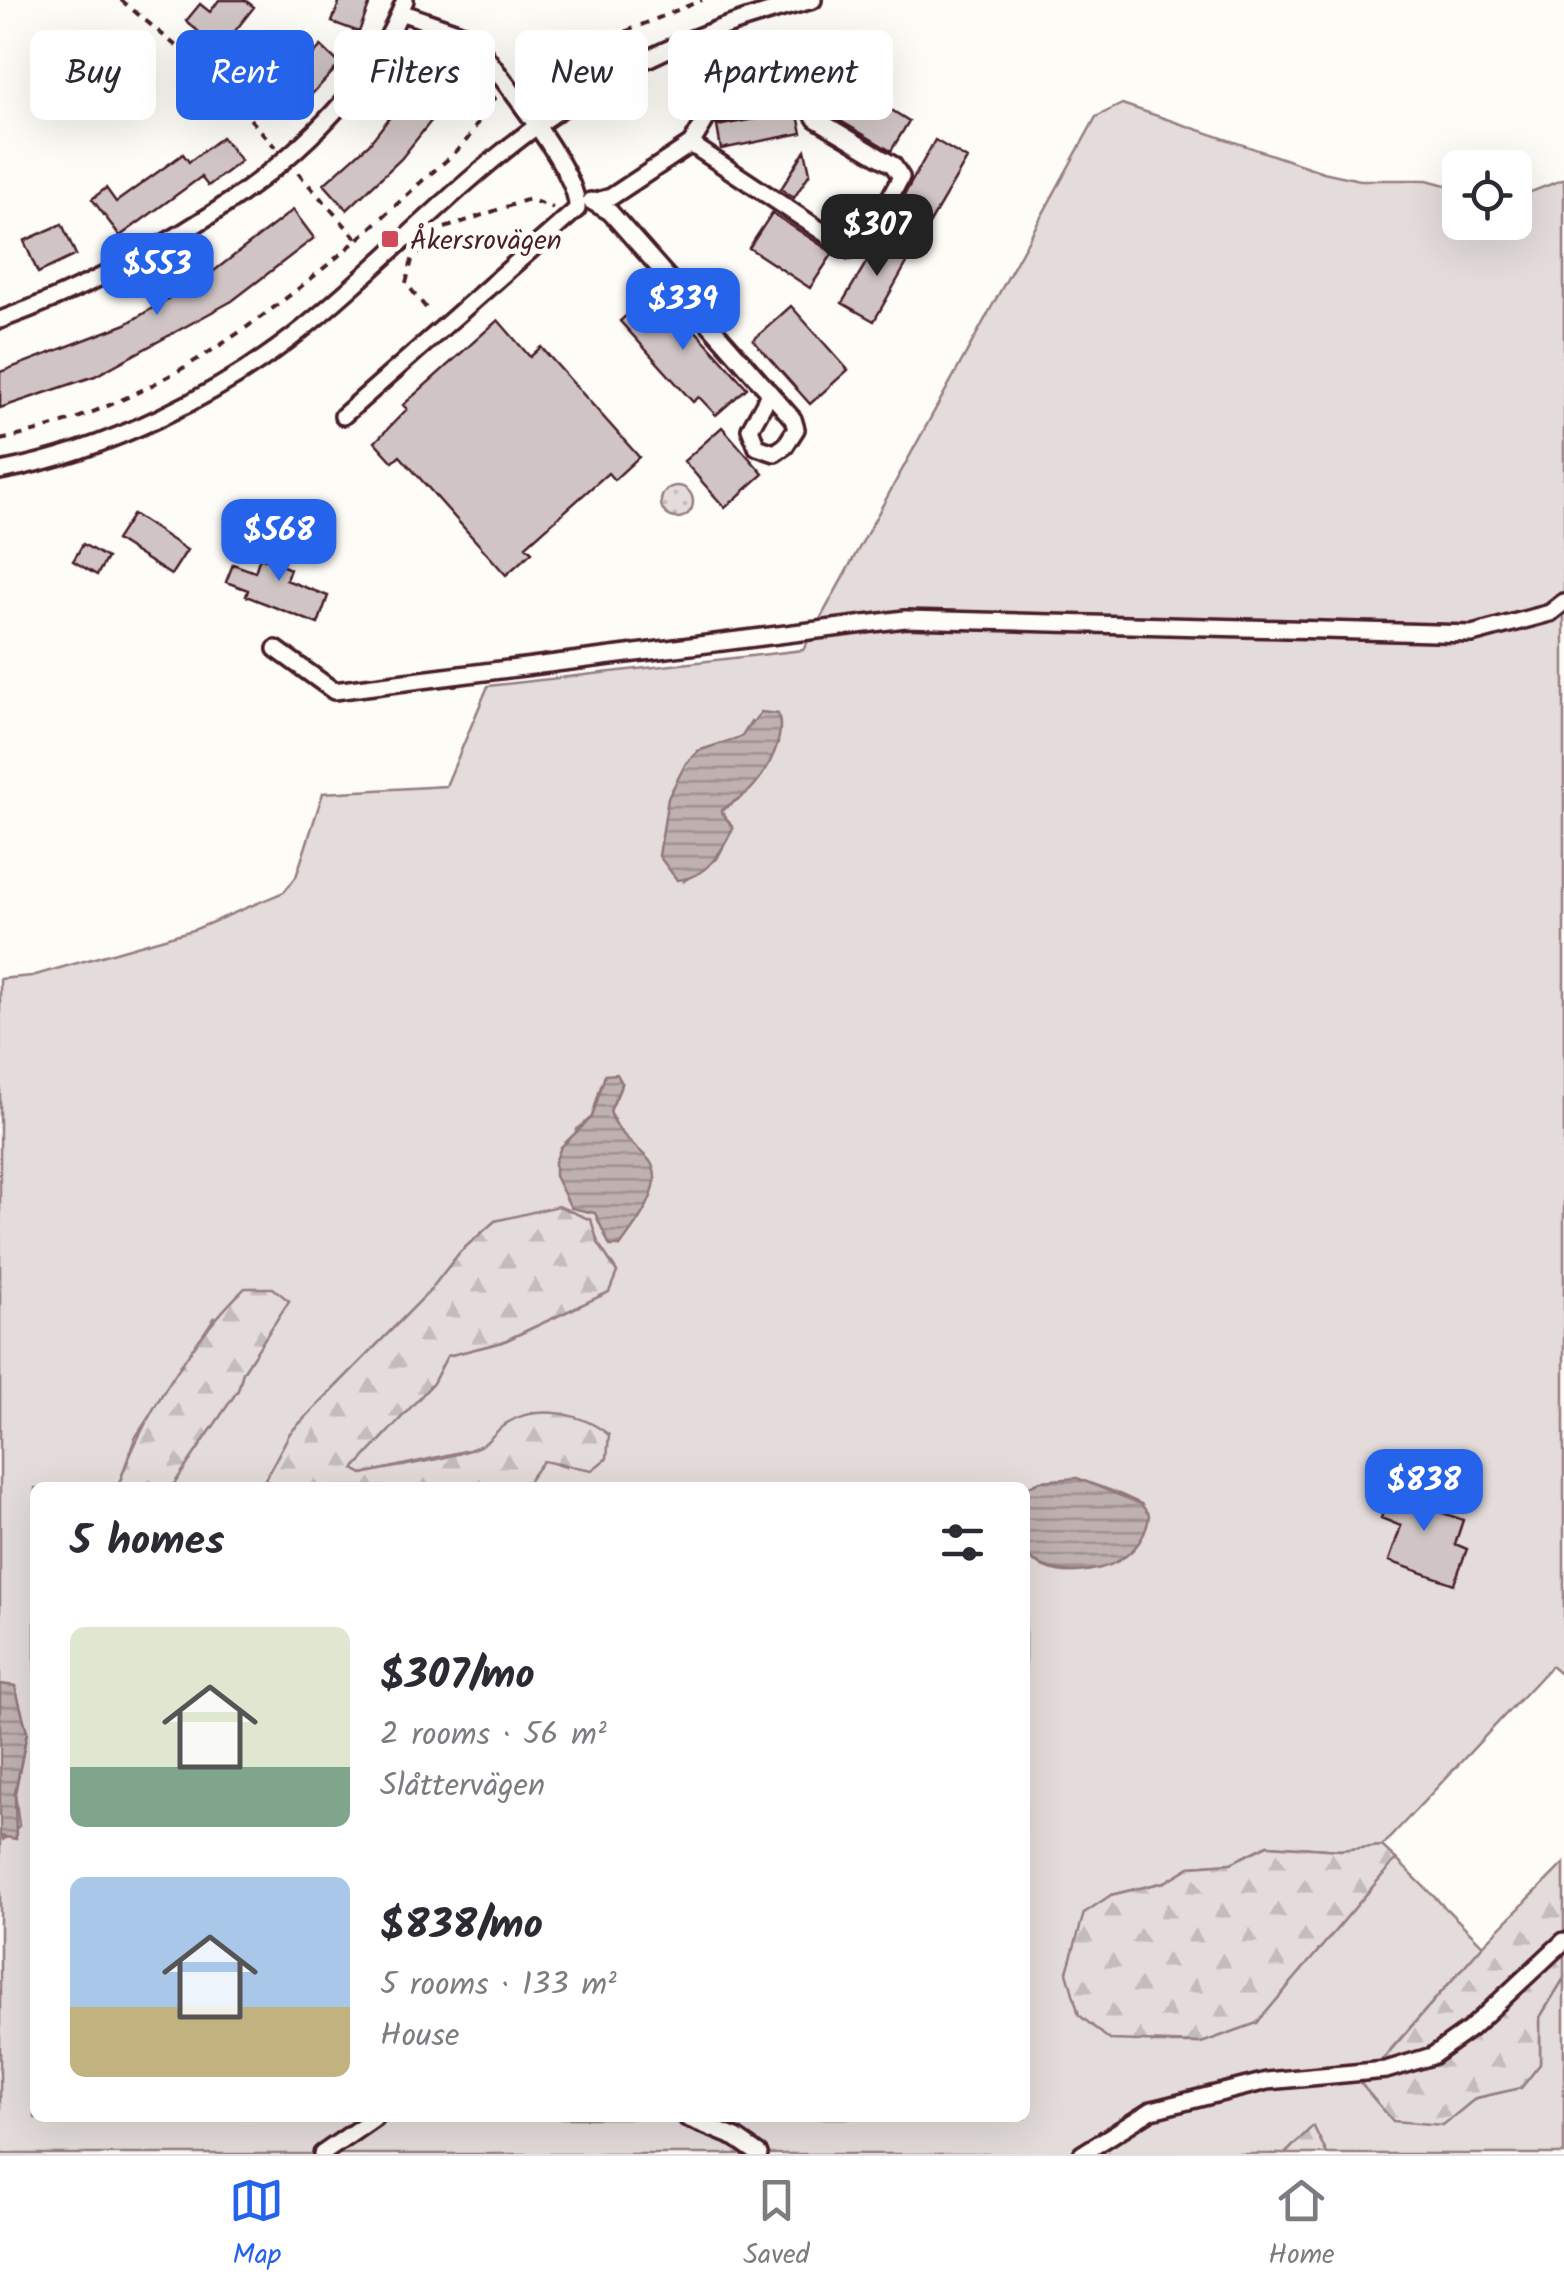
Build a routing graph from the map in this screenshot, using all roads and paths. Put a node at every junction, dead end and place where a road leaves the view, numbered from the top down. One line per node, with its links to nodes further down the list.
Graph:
1 (702, 0): 5 (path)
2 (813, 0): 6 (street)
3 (123, 1): 8 (path)
4 (402, 6): 5 (street); 8 (street)
5 (508, 89): 6 (street); 12 (path)
6 (534, 128): 9 (street); 19 (street)
7 (691, 144): 7 (street); 9 (street)
8 (284, 158): 12 (path); 14 (street)
9 (585, 198): 10 (street); 16 (street)
10 (570, 219): 11 (path); 15 (street)
11 (438, 234)
12 (358, 240): 18 (path)
13 (430, 241): 15 (path)
14 (0, 320)
15 (444, 328): 17 (street)
16 (769, 395)
17 (342, 416)
18 (0, 440)
19 (0, 471)
20 (1564, 602): 21 (street)
21 (276, 649)
22 (1564, 1941): 27 (street)
23 (368, 2122): 25 (street)
24 (697, 2122): 26 (street)
25 (322, 2154)
26 (760, 2154)
27 (1082, 2154)

